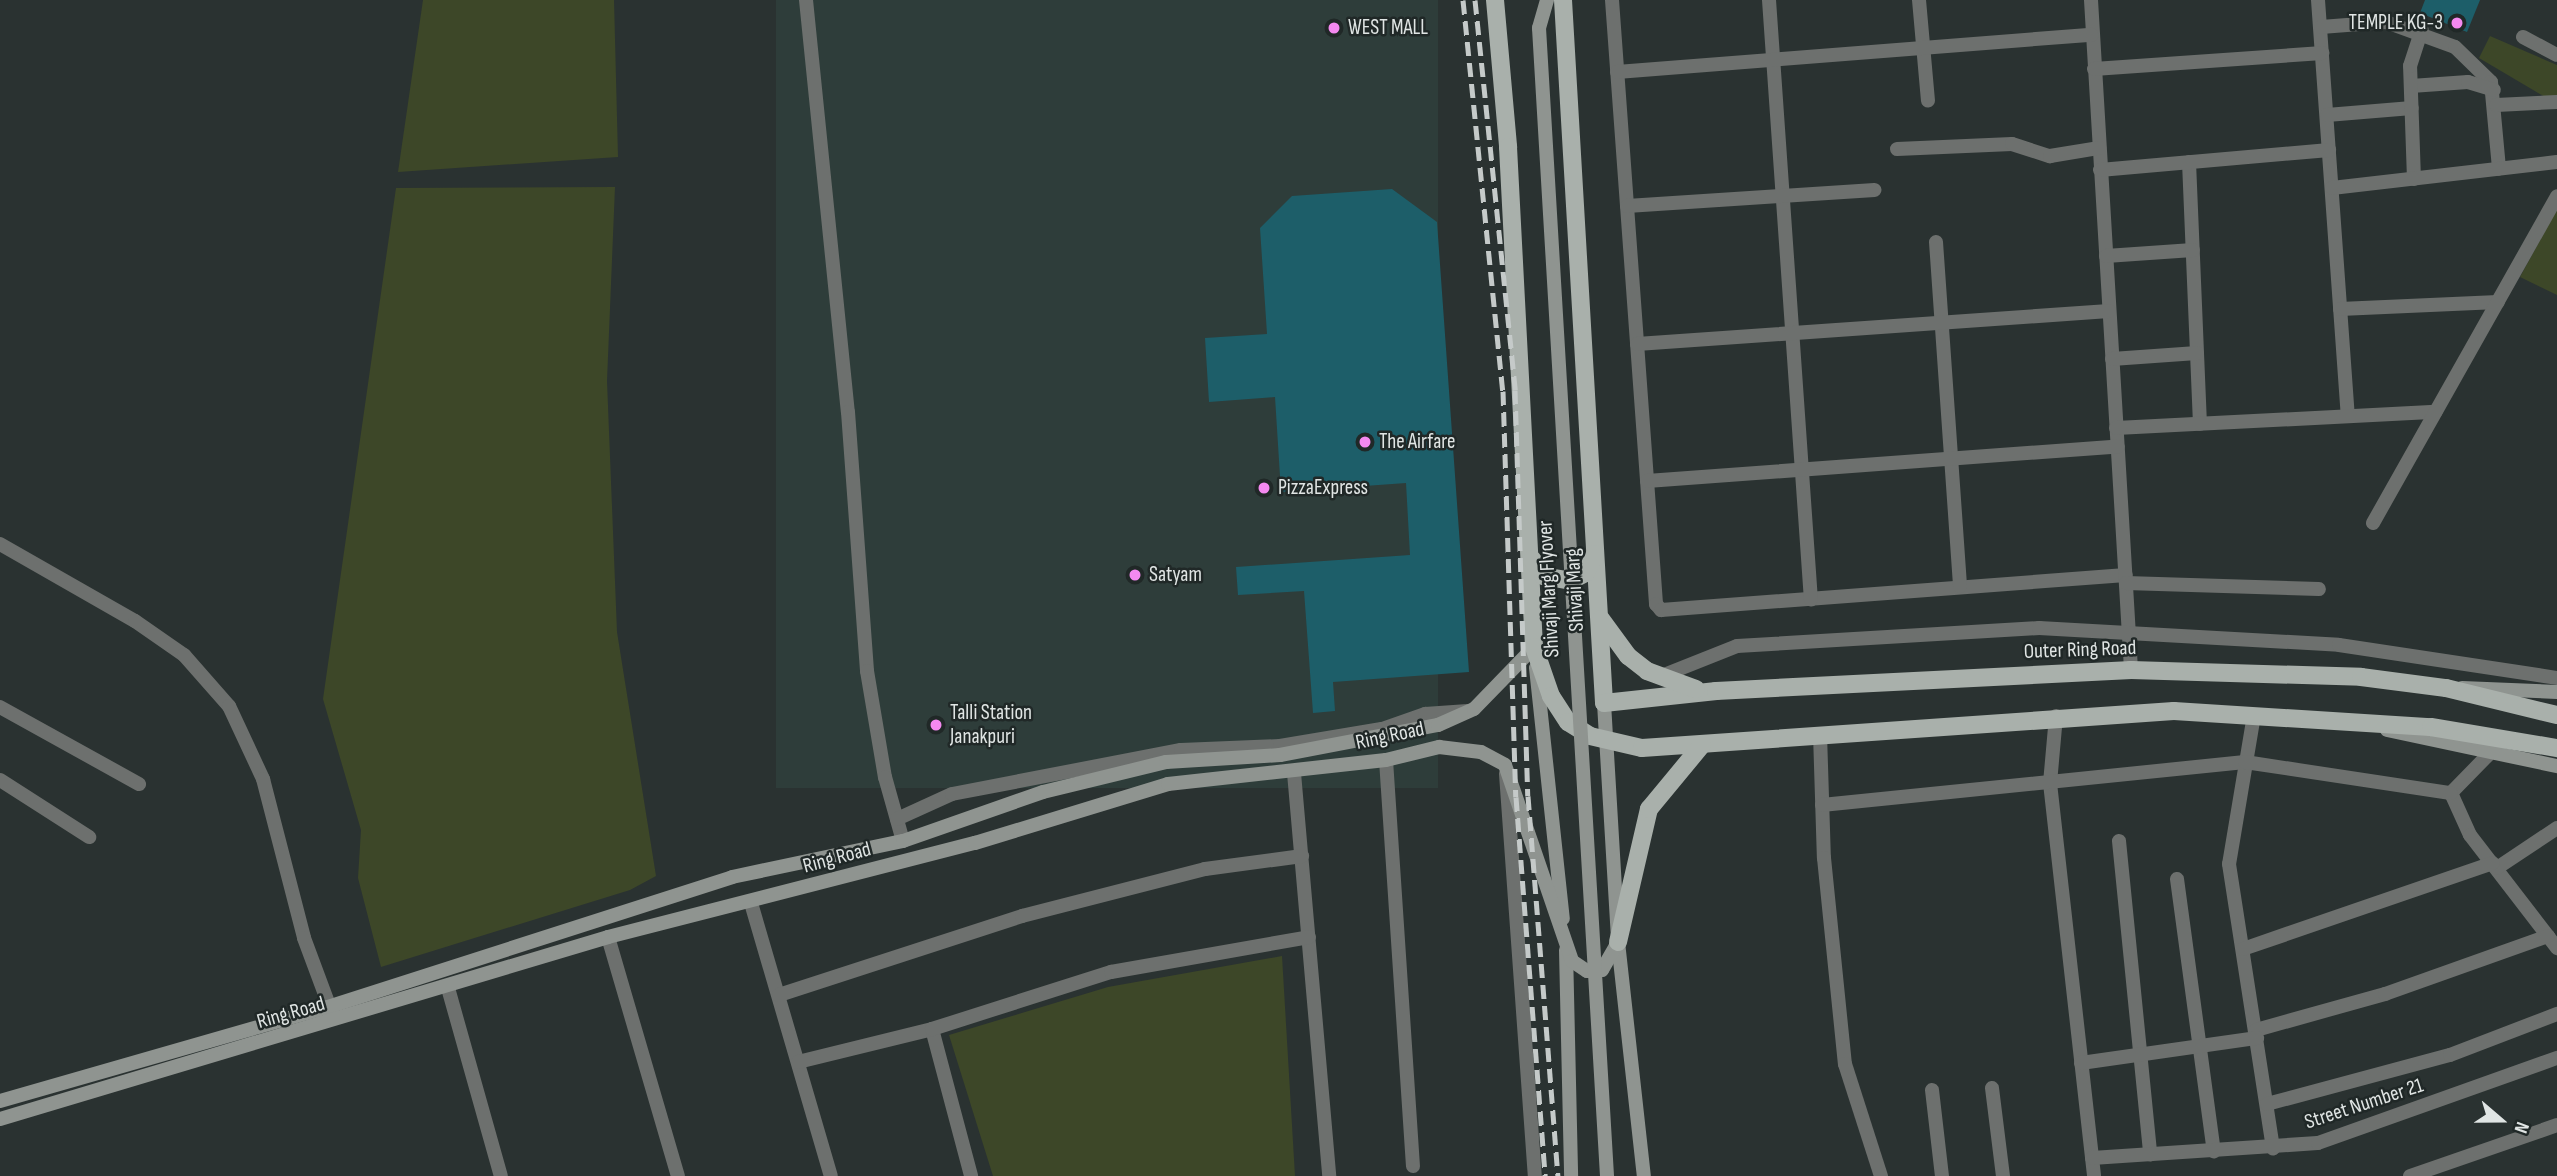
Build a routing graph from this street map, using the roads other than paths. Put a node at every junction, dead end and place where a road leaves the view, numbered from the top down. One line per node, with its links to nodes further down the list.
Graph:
1 (806, 0): 100 (street)
2 (1495, 0): 62 (main road, Shivaji Marg)
3 (1547, 0): 145 (street, Shivaji Marg Flyover, bridge)
4 (1563, 0): 61 (main road, Shivaji Marg)
5 (1612, 0): 19 (street)
6 (1769, 0): 17 (street)
7 (1919, 0): 14 (street)
8 (2091, 0): 12 (street)
9 (2318, 0): 10 (street)
10 (2320, 27): 11 (street); 15 (street)
11 (2422, 30): 20 (street); 21 (street)
12 (2092, 35): 14 (street); 18 (street)
13 (2523, 37): 16 (street)
14 (1922, 48): 17 (street); 22 (street)
15 (2322, 53): 18 (street); 26 (street)
16 (2557, 55)
17 (1772, 60): 19 (street); 37 (street)
18 (2094, 69): 27 (street)
19 (1617, 72): 39 (street)
20 (2411, 86): 21 (street); 25 (street)
21 (2494, 90): 24 (street)
22 (1928, 101)
23 (2557, 102): 24 (street)
24 (2496, 105): 32 (street)
25 (2412, 108): 26 (street); 34 (street)
26 (2327, 115): 29 (street)
27 (2099, 148): 28 (street); 33 (street)
28 (1897, 149)
29 (2329, 150): 30 (street); 35 (street)
30 (2189, 162): 33 (street); 41 (street)
31 (2557, 162): 32 (street)
32 (2499, 169): 34 (street)
33 (2100, 170): 42 (street)
34 (2414, 179): 35 (street)
35 (2332, 188): 44 (street)
36 (1874, 190): 37 (street)
37 (1781, 196): 39 (street); 47 (street)
38 (2557, 196): 43 (street)
39 (1627, 206): 48 (street)
40 (1936, 242): 46 (street)
41 (2193, 250): 42 (street); 49 (street)
42 (2106, 256): 45 (street)
43 (2498, 302): 44 (street); 51 (street)
44 (2340, 309): 52 (street)
45 (2109, 311): 46 (street); 50 (street)
46 (1942, 323): 47 (street); 56 (street)
47 (1790, 333): 48 (street); 57 (street)
48 (1637, 344): 58 (street)
49 (2197, 353): 50 (street); 53 (street)
50 (2112, 359): 54 (street)
51 (2436, 412): 52 (street); 59 (street)
52 (2348, 415): 53 (street)
53 (2200, 424): 54 (street)
54 (2116, 428): 55 (street)
55 (2118, 446): 56 (street); 63 (street)
56 (1950, 456): 57 (street); 64 (street)
57 (1802, 468): 58 (street); 66 (street)
58 (1647, 481): 66 (street)
59 (2373, 523)
60 (0, 544): 117 (street)
61 (1595, 547): 62 (main road); 67 (main road, Shivaji Marg)
62 (1531, 552): 69 (main road, Shivaji Marg)
63 (2126, 579): 64 (street); 65 (street); 68 (street)
64 (1961, 586): 66 (street)
65 (2319, 589)
66 (1811, 600)
67 (1599, 616): 71 (main road); 76 (main road, Shivaji Marg)
68 (2129, 634): 70 (street); 71 (street); 72 (street)
69 (1534, 647): 78 (street, Ring Road); 85 (main road); 113 (street, Shivaji Marg)
70 (2131, 670): 73 (main road, Outer Ring Road); 74 (main road, Outer Ring Road)
71 (1659, 677): 74 (main road)
72 (2557, 677)
73 (2446, 688): 75 (street, Outer Ring Road); 80 (main road, Outer Ring Road)
74 (1716, 691): 76 (main road)
75 (2557, 692)
76 (1604, 703): 85 (street, Shivaji Marg)
77 (0, 707): 97 (street)
78 (1468, 711): 82 (street, Ring Road); 100 (street)
79 (2254, 715): 81 (main road); 83 (main road); 91 (street)
80 (2557, 715)
81 (2056, 716): 84 (main road); 96 (street)
82 (1438, 725): 87 (street); 103 (street, Ring Road)
83 (2375, 727): 88 (main road); 89 (street)
84 (1820, 734): 86 (main road); 99 (street)
85 (1607, 741): 86 (main road); 111 (street, Shivaji Marg)
86 (1702, 746): 111 (main road)
87 (1438, 747): 90 (street, Ring Road); 92 (street, Ring Road)
88 (2557, 748)
89 (2489, 754): 93 (street); 98 (street)
90 (1386, 760): 94 (street, Ring Road); 137 (street)
91 (2245, 762): 96 (street); 98 (street); 114 (street)
92 (1505, 765): 113 (street); 143 (street)
93 (2557, 766)
94 (1294, 772): 105 (street); 108 (street, Ring Road)
95 (0, 780): 102 (street)
96 (2050, 783): 99 (street); 126 (street)
97 (139, 784)
98 (2451, 793): 106 (street)
99 (1822, 805): 147 (street)
100 (897, 819): 103 (street)
101 (2557, 828): 106 (street)
102 (89, 837)
103 (903, 841): 117 (street, Ring Road)
104 (2119, 841): 123 (street)
105 (1302, 856): 110 (street); 116 (street)
106 (2495, 866): 112 (street); 114 (street)
107 (2176, 879): 122 (street)
108 (751, 903): 109 (street, Ring Road); 116 (street)
109 (608, 937): 115 (street, Ring Road); 139 (street)
110 (1308, 937): 120 (street); 142 (street)
111 (1618, 942): 113 (street); 146 (street, Shivaji Marg)
112 (2553, 942): 121 (street)
113 (1566, 949): 144 (street, Shivaji Marg)
114 (2243, 949): 121 (street)
115 (448, 988): 119 (street, Ring Road); 138 (street)
116 (779, 995): 125 (street)
117 (328, 1007): 119 (street); 129 (street, Ring Road)
118 (2557, 1014): 130 (street)
119 (336, 1022): 131 (street, Ring Road)
120 (932, 1028): 125 (street); 141 (street)
121 (2257, 1034): 122 (street); 130 (street)
122 (2199, 1045): 123 (street); 134 (street)
123 (2140, 1053): 126 (street); 135 (street)
124 (2557, 1059): 133 (street, Street Number 21)
125 (798, 1062): 140 (street)
126 (2081, 1063): 136 (street)
127 (1992, 1088): 149 (street)
128 (1933, 1090): 148 (street)
129 (0, 1101)
130 (2267, 1104): 133 (street)
131 (0, 1119)
132 (2557, 1125): 151 (street)
133 (2273, 1149): 134 (street, Street Number 21)
134 (2214, 1151): 135 (street, Street Number 21)
135 (2150, 1154): 136 (street, Street Number 21)
136 (2092, 1158): 150 (street)
137 (1413, 1166)
138 (501, 1176)
139 (678, 1176)
140 (831, 1176)
141 (971, 1176)
142 (1329, 1176)
143 (1535, 1176)
144 (1572, 1176)
145 (1607, 1176)
146 (1644, 1176)
147 (1881, 1176)
148 (1942, 1176)
149 (2003, 1176)
150 (2094, 1176)
151 (2410, 1176)

